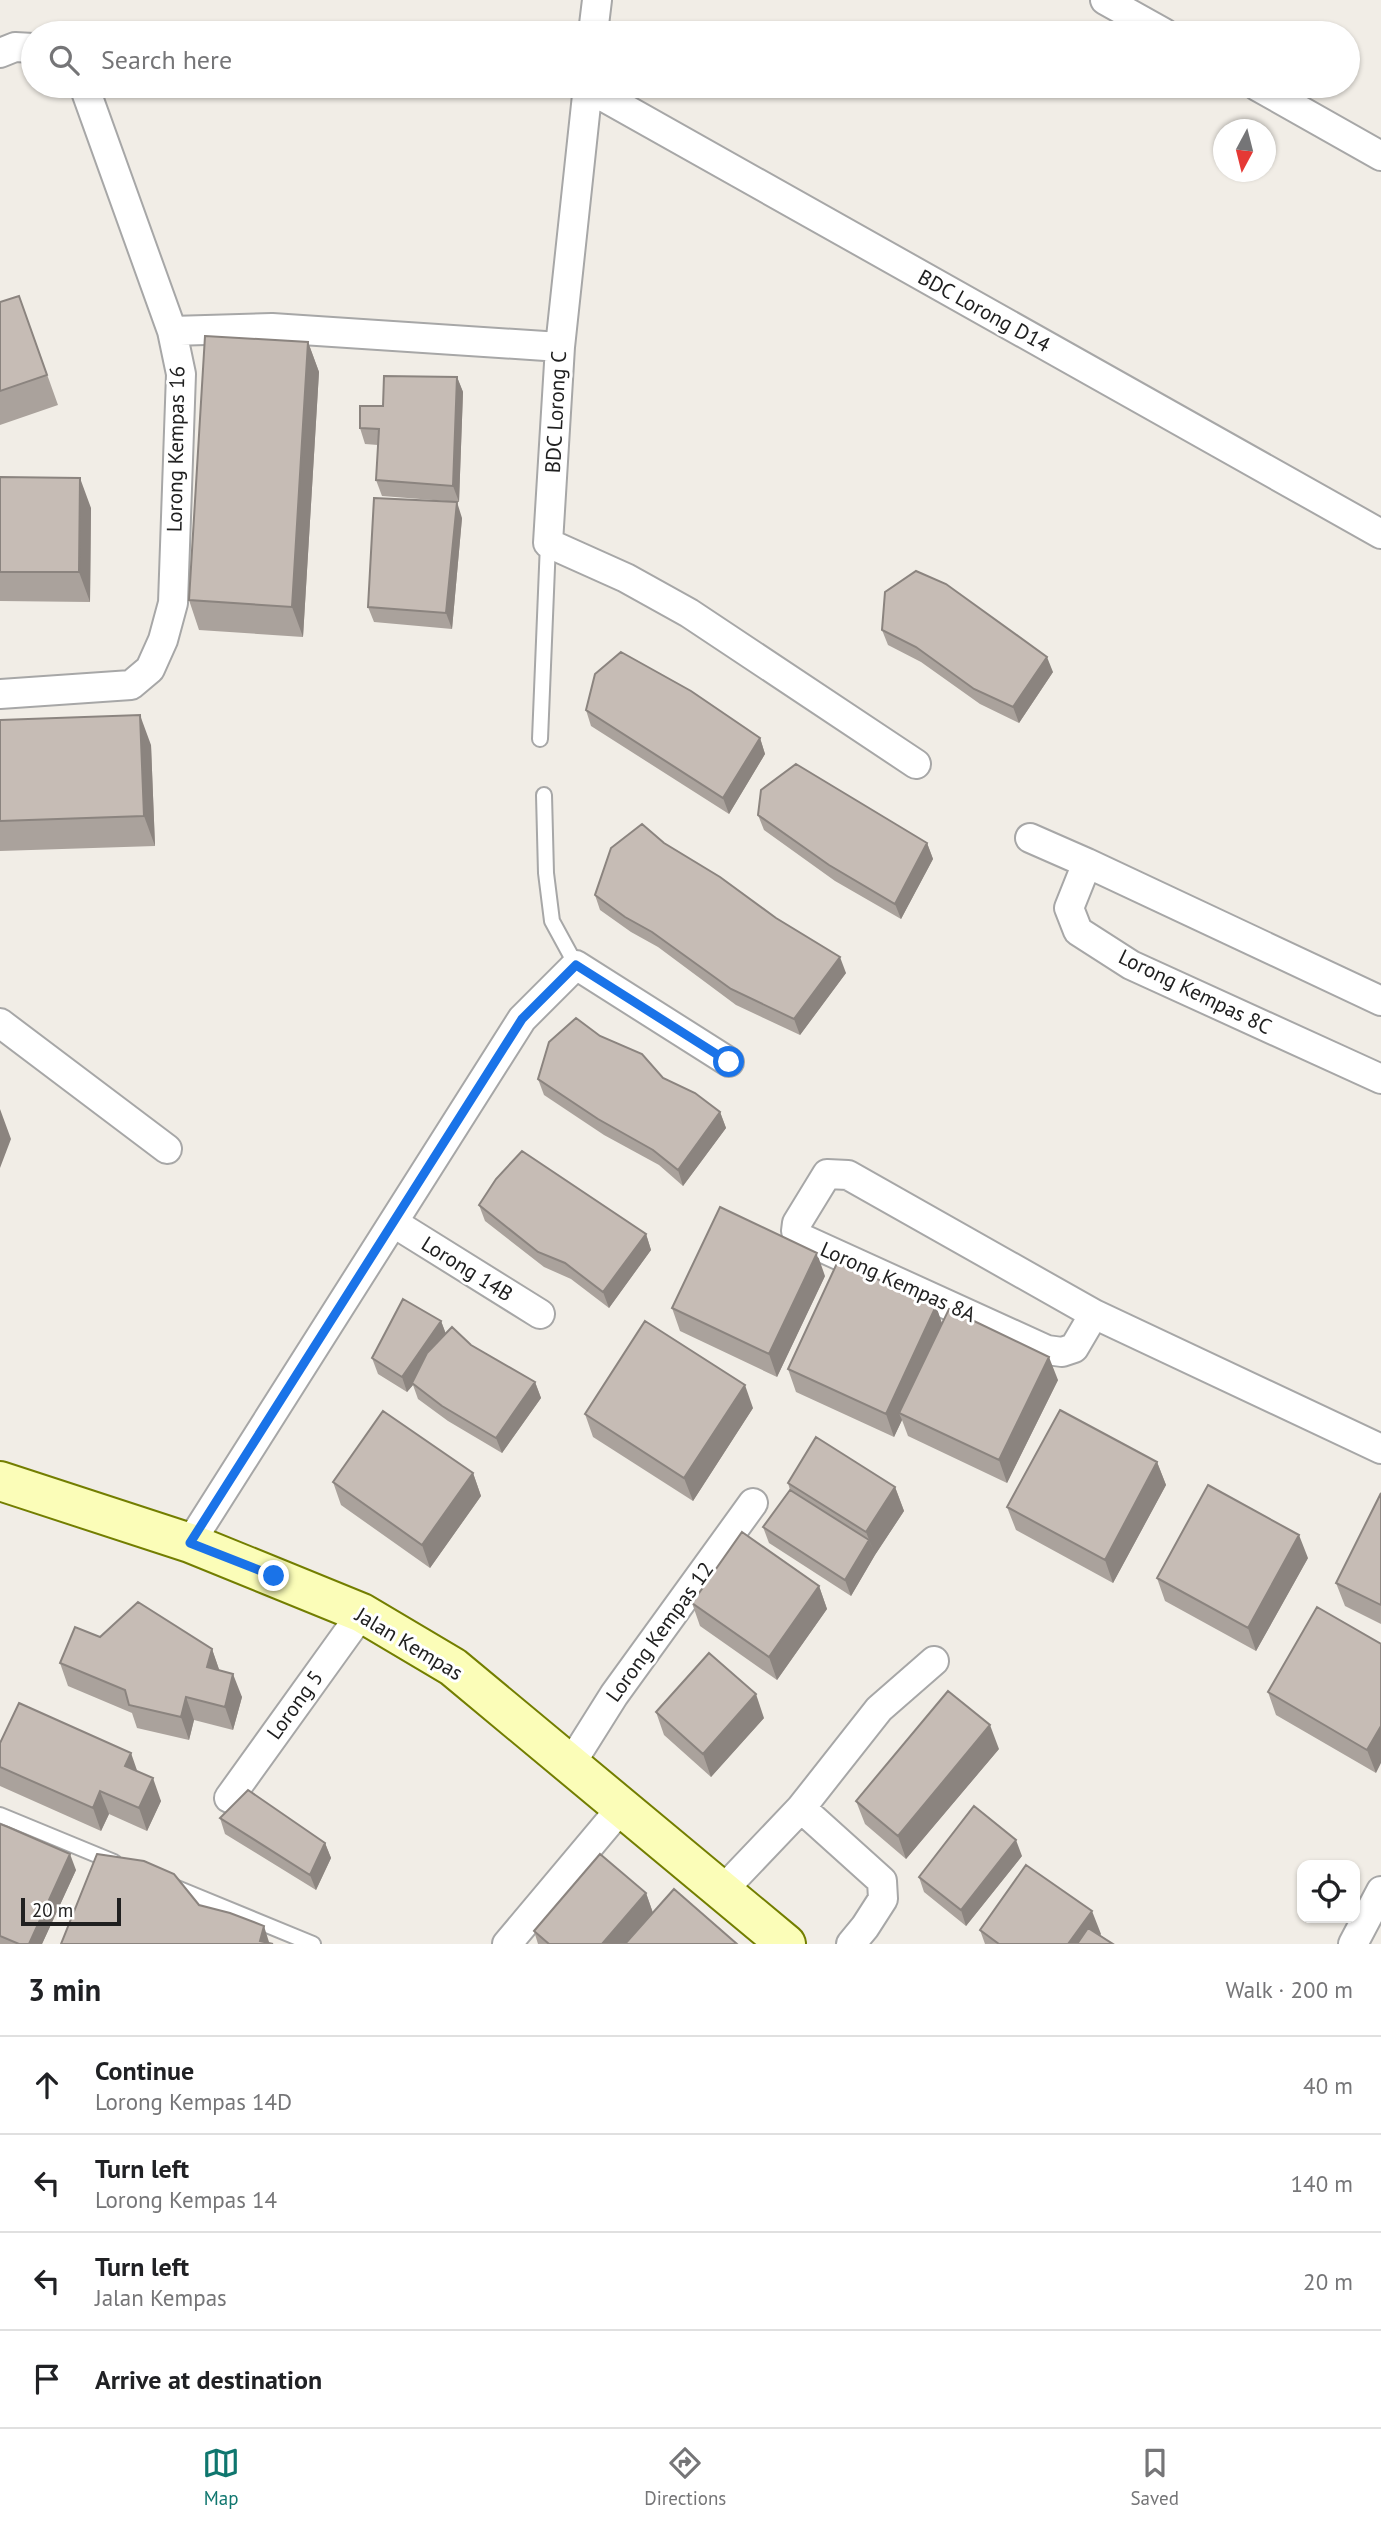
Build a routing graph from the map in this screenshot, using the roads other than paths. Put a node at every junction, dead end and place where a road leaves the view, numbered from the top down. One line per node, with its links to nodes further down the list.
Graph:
1 (597, 0): 3 (street)
2 (1105, 0): 4 (street)
3 (594, 21)
4 (1143, 21)
5 (21, 47): 6 (street)
6 (0, 53)
7 (88, 98): 12 (street, Lorong Kempas 16)
8 (587, 98): 13 (street, BDC Lorong C)
9 (608, 98): 14 (street, BDC Lorong D14)
10 (1278, 98): 11 (street)
11 (1381, 156)
12 (172, 331): 13 (street); 16 (street, Lorong Kempas 16)
13 (560, 347): 15 (street, BDC Lorong C)
14 (1381, 534)
15 (548, 543): 17 (lane, BDC Lorong C); 18 (street)
16 (0, 694)
17 (540, 739)
18 (916, 764)
19 (544, 795): 22 (lane)
20 (1030, 838): 21 (street)
21 (1087, 863): 23 (street); 26 (street, Lorong Kempas 8C)
22 (576, 965): 25 (street); 28 (street)
23 (1381, 1001)
24 (0, 1023): 27 (street)
25 (729, 1062)
26 (1381, 1079)
27 (167, 1149)
28 (394, 1223): 29 (street, Lorong 14B); 34 (street)
29 (540, 1314)
30 (1094, 1314): 30 (street, Lorong Kempas 8A); 31 (street, Lorong Kempas 8A)
31 (1381, 1449)
32 (0, 1481): 34 (street, Jalan Kempas)
33 (753, 1503): 37 (street, Lorong Kempas 12)
34 (190, 1543): 35 (street, Jalan Kempas)
35 (362, 1613): 37 (street, Jalan Kempas); 38 (street, Lorong 5)
36 (934, 1661): 40 (street)
37 (570, 1765): 39 (street, Jalan Kempas)
38 (229, 1798)
39 (622, 1807): 44 (street, Jalan Kempas); 47 (street)
40 (801, 1808): 44 (street); 49 (street)
41 (0, 1815): 42 (lane)
42 (125, 1866)
43 (160, 1881): 46 (lane)
44 (722, 1891): 48 (street, Jalan Kempas)
45 (1381, 1891): 50 (street)
46 (313, 1944)
47 (506, 1944)
48 (786, 1944)
49 (851, 1944)
50 (1353, 1944)

